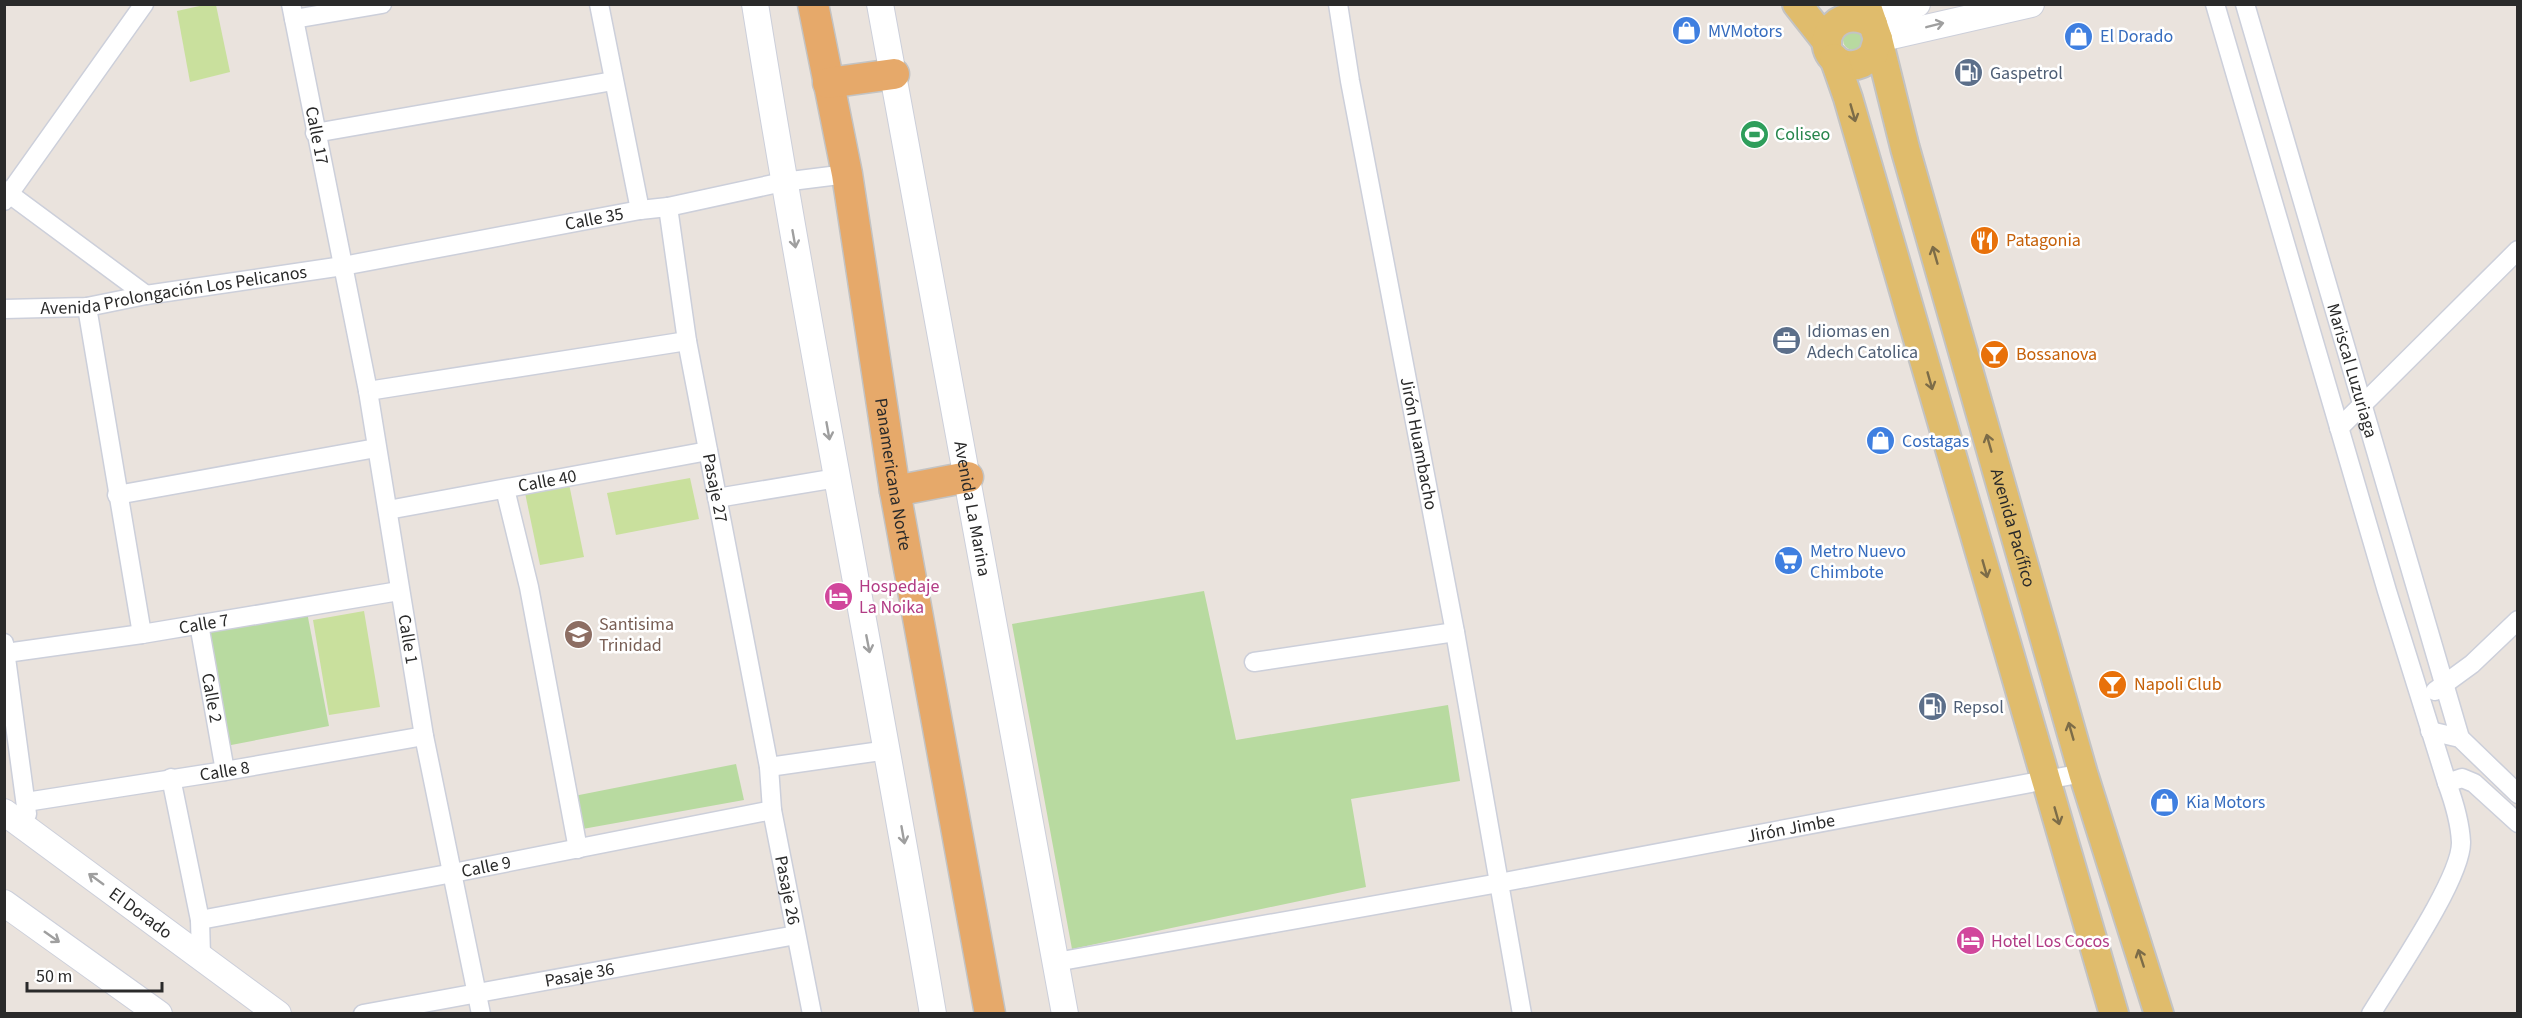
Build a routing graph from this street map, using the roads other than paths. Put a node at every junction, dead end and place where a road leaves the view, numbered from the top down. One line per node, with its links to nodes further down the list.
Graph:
1 (144, 4): 22 (street)
2 (382, 4): 13 (street)
3 (599, 4): 17 (street)
4 (755, 4): 21 (main road)
5 (813, 4): 18 (highway, Panamericana Norte)
6 (880, 4): 16 (main road, Avenida La Marina)
7 (1338, 4): 46 (street, Jirón Huambacho)
8 (1797, 4): 15 (main road)
9 (1917, 4): 14 (main road)
10 (2031, 4): 14 (main road, one-way to 10)
11 (2215, 4): 33 (street, Mariscal Luzuriaga)
12 (2245, 4): 32 (street, Mariscal Luzuriaga)
13 (293, 12): 19 (street, Calle 17)
14 (1872, 22): 15 (main road); 15 (main road); 58 (main road, Avenida Pacífico, one-way to 14)
15 (1830, 50): 60 (main road, one-way to 60)
16 (894, 74): 18 (highway); 36 (main road, Avenida La Marina)
17 (612, 81): 19 (street); 24 (street)
18 (828, 83): 20 (highway, Panamericana Norte)
19 (315, 133): 26 (street, Calle 17)
20 (847, 174): 21 (street, Calle 35); 39 (highway, Panamericana Norte)
21 (783, 182): 23 (street, Calle 35); 37 (main road, one-way to 37)
22 (6, 195): 27 (street)
23 (668, 207): 24 (street, Calle 35); 30 (street, Pasaje 27)
24 (640, 210): 26 (street, Calle 35)
25 (2517, 250): 32 (street)
26 (343, 266): 27 (street, Avenida Prolongación Los Pelicanos); 31 (street, Calle 1)
27 (146, 295): 28 (street, Avenida Prolongación Los Pelicanos)
28 (87, 308): 29 (street, Avenida Prolongación Los Pelicanos); 40 (street)
29 (4, 309)
30 (687, 341): 31 (street); 35 (street, Pasaje 27)
31 (368, 391): 34 (street, Calle 1)
32 (2362, 404): 33 (street); 50 (street, Mariscal Luzuriaga)
33 (2339, 428): 51 (street, Mariscal Luzuriaga)
34 (376, 448): 40 (street); 42 (street, Calle 1)
35 (708, 451): 38 (street, Calle 40); 41 (street, Pasaje 27)
36 (968, 477): 39 (highway); 73 (main road, Avenida La Marina)
37 (837, 478): 41 (street); 55 (main road, one-way to 55)
38 (506, 489): 42 (street, Calle 40); 66 (street)
39 (895, 491): 81 (highway, Panamericana Norte)
40 (117, 495): 47 (street)
41 (717, 498): 56 (street, Pasaje 27)
42 (388, 510): 43 (street, Calle 1)
43 (399, 591): 45 (street, Calle 7); 53 (street, Calle 1)
44 (2517, 620): 50 (street)
45 (199, 624): 47 (street, Calle 7); 57 (street, Calle 2)
46 (1455, 632): 49 (street); 68 (street, Jirón Huambacho)
47 (142, 634): 48 (street, Calle 7)
48 (5, 648): 63 (street)
49 (1254, 662)
50 (2445, 686): 51 (street); 54 (street, Mariscal Luzuriaga)
51 (2421, 699): 52 (street, Mariscal Luzuriaga)
52 (2430, 731): 54 (street); 61 (street, Mariscal Luzuriaga)
53 (424, 736): 57 (street, Calle 8); 67 (street, Calle 1)
54 (2460, 738): 62 (street, Mariscal Luzuriaga)
55 (888, 750): 56 (street); 80 (main road, one-way to 80)
56 (769, 766): 64 (street, Pasaje 26)
57 (225, 771): 59 (street, Calle 8)
58 (2083, 774): 60 (street, Jirón Jimbe); 85 (main road, Avenida Pacífico, one-way to 58)
59 (171, 778): 63 (street, Calle 8); 70 (street)
60 (2047, 782): 68 (street, Jirón Jimbe); 84 (main road, one-way to 84)
61 (2447, 783): 65 (street); 86 (street, Mariscal Luzuriaga)
62 (2517, 794)
63 (15, 807): 72 (main road, El Dorado, one-way to 63)
64 (772, 810): 66 (street, Calle 9); 71 (street, Pasaje 26)
65 (2517, 823)
66 (578, 849): 67 (street, Calle 9)
67 (453, 873): 70 (street, Calle 9); 74 (street, Calle 1)
68 (1499, 883): 73 (street, Jirón Jimbe); 83 (street, Jirón Huambacho)
69 (4, 903): 75 (main road, one-way to 75)
70 (200, 920): 72 (street)
71 (796, 935): 74 (street, Pasaje 36); 79 (street, Pasaje 26)
72 (201, 956): 76 (main road, El Dorado)
73 (1056, 962): 82 (main road, Avenida La Marina)
74 (477, 993): 77 (street, Pasaje 36); 78 (street, Calle 1)
75 (159, 1014)
76 (278, 1014)
77 (363, 1014)
78 (481, 1014)
79 (812, 1014)
80 (933, 1014)
81 (990, 1014)
82 (1065, 1014)
83 (1522, 1014)
84 (2114, 1014)
85 (2159, 1014)
86 (2371, 1014)

